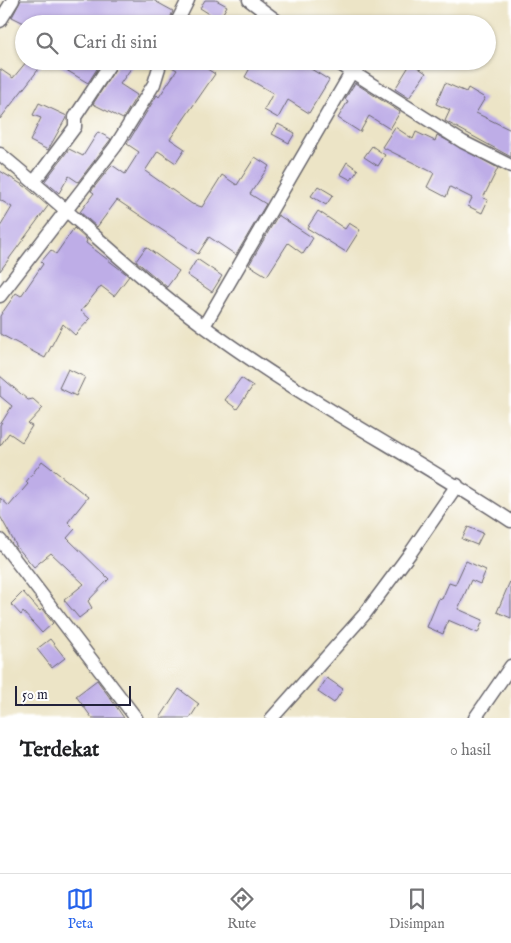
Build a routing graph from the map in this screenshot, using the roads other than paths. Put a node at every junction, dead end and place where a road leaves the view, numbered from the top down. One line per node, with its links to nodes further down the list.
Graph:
1 (13, 0): 6 (street)
2 (188, 0): 4 (street)
3 (249, 0): 5 (street)
4 (180, 15)
5 (269, 15)
6 (0, 21)
7 (106, 70): 13 (street)
8 (157, 70): 14 (street)
9 (347, 70): 10 (street)
10 (351, 73): 12 (street); 16 (street)
11 (0, 154): 13 (street)
12 (511, 166)
13 (34, 182): 14 (street)
14 (68, 210): 15 (street); 16 (street)
15 (0, 296)
16 (204, 326): 17 (street)
17 (456, 485): 18 (street); 22 (street)
18 (511, 521)
19 (0, 540): 21 (street)
20 (511, 666): 23 (street)
21 (136, 718)
22 (272, 718)
23 (475, 718)

